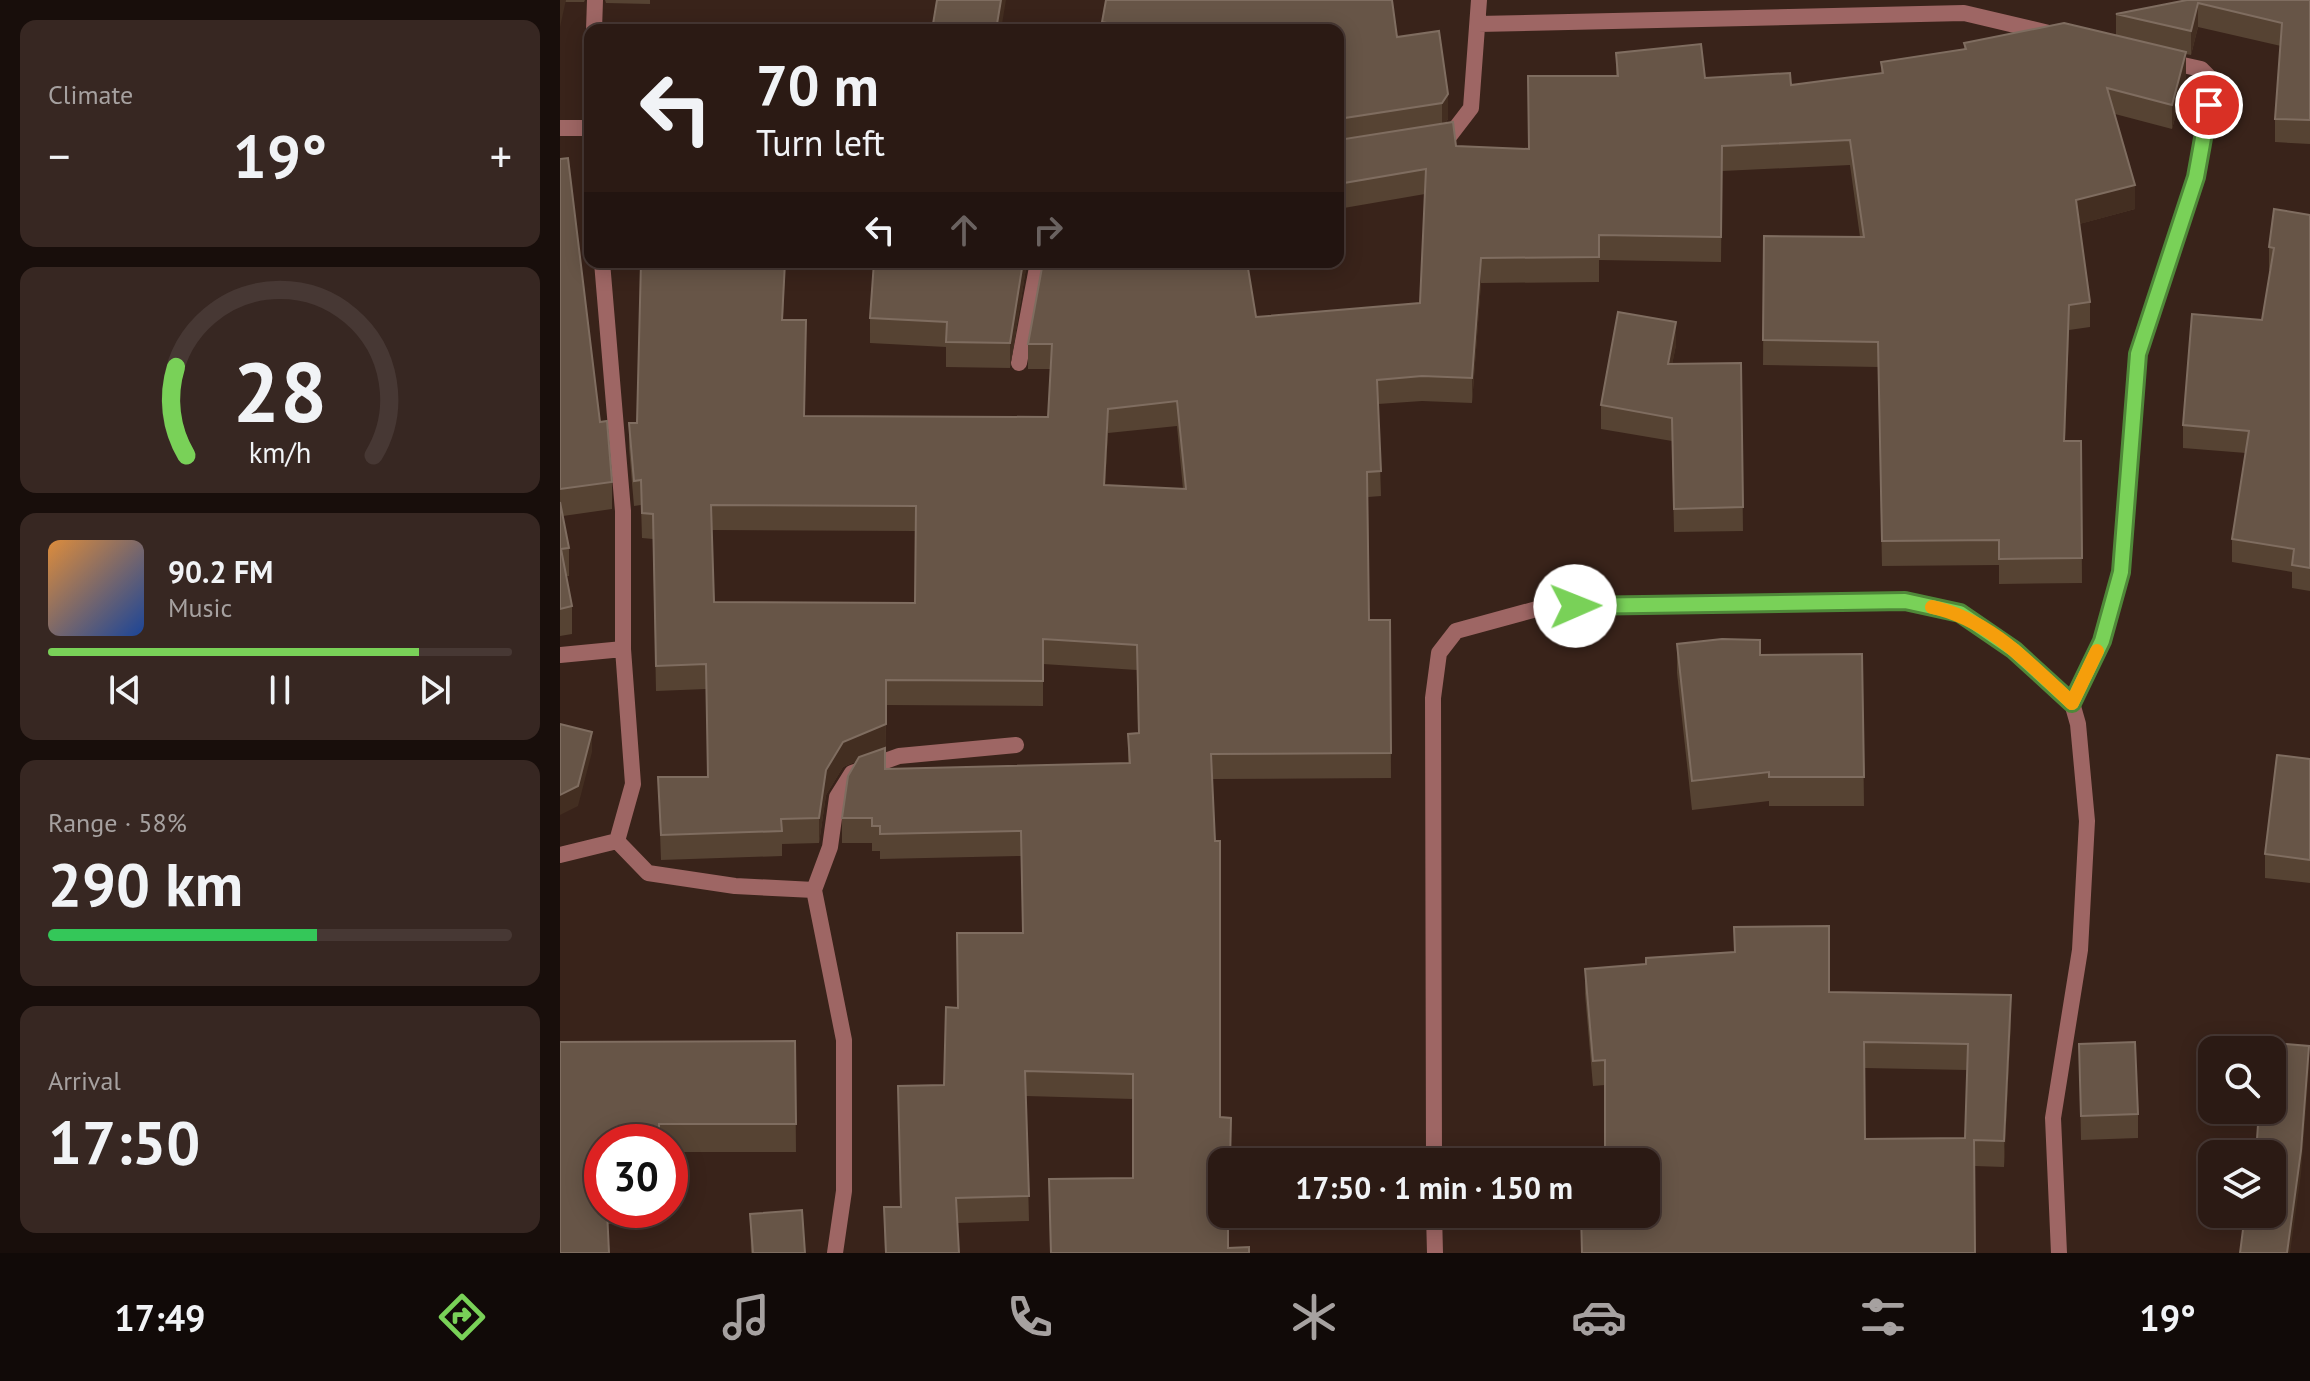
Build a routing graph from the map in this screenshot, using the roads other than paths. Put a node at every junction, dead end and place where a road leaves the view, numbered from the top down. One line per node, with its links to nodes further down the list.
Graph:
1 (595, 0): 3 (street)
2 (1479, 0): 4 (street)
3 (594, 24)
4 (1478, 24): 5 (street); 9 (street)
5 (2068, 37)
6 (2142, 55): 15 (street)
7 (560, 128): 8 (street)
8 (584, 128)
9 (1417, 143)
10 (603, 268): 13 (street)
11 (1037, 268): 12 (street)
12 (1019, 363)
13 (623, 649): 14 (street); 17 (street)
14 (560, 655)
15 (2072, 703): 20 (street); 24 (street)
16 (1016, 745): 19 (street)
17 (617, 841): 18 (street); 19 (street)
18 (560, 855)
19 (814, 890): 22 (street)
20 (1434, 1148)
21 (1434, 1228): 23 (street)
22 (835, 1253)
23 (1435, 1253)
24 (2059, 1253)

